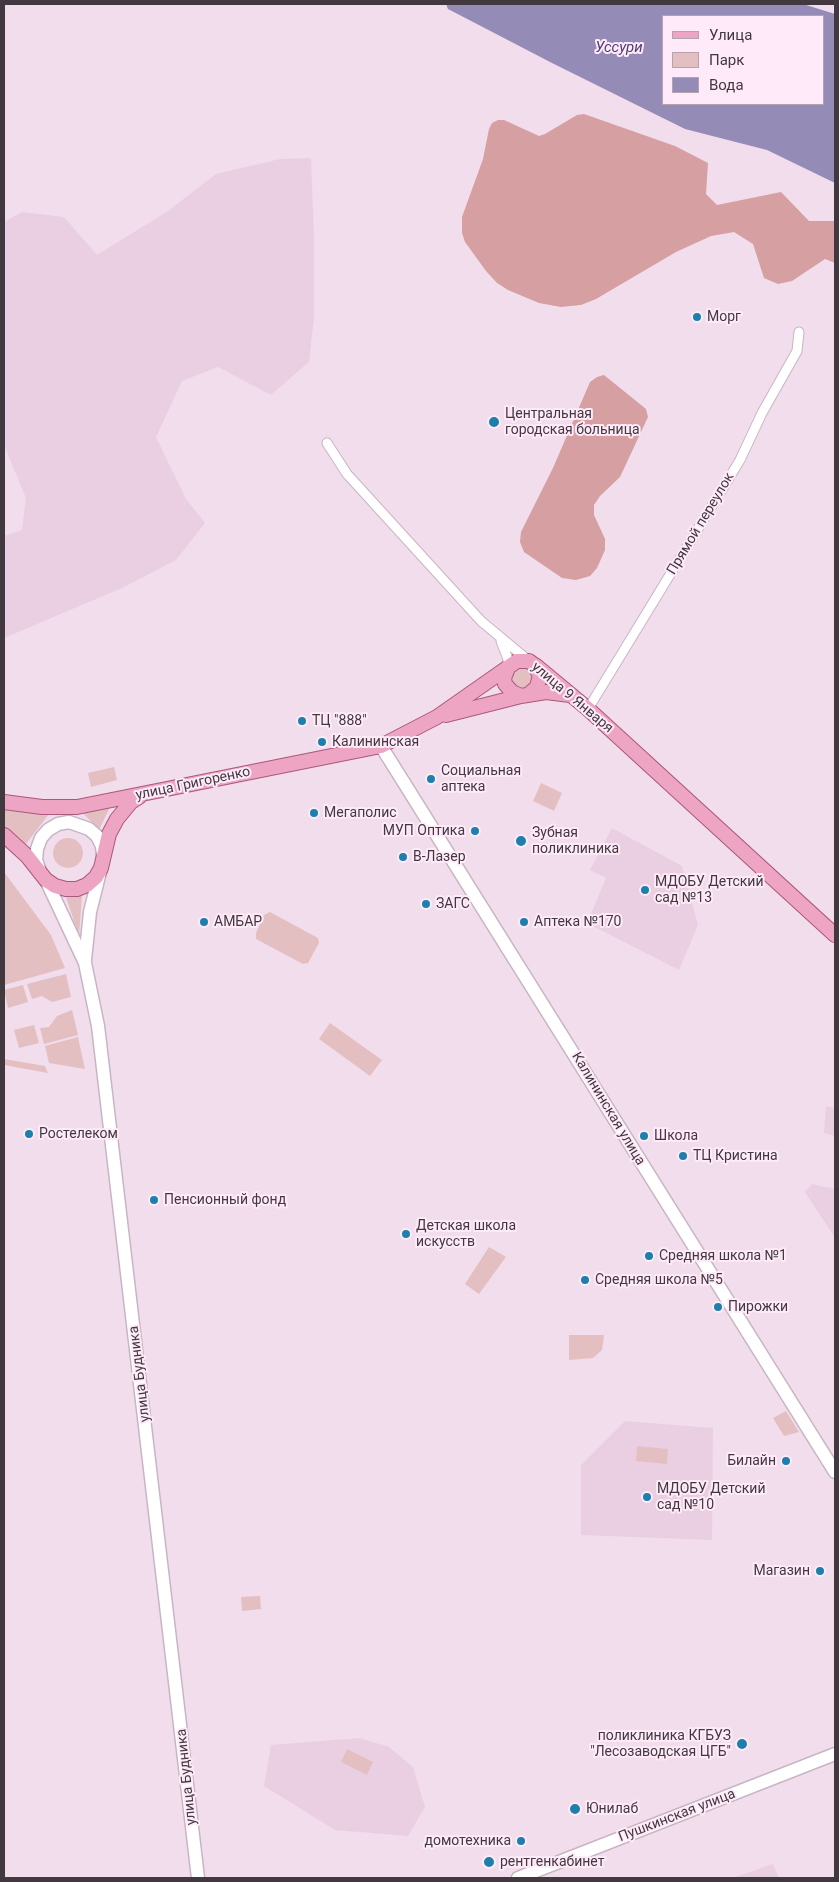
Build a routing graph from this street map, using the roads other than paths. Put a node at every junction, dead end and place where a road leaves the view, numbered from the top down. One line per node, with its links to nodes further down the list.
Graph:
1 (799, 332): 8 (street, Прямой переулок)
2 (327, 443): 3 (street, улица 9 Января)
3 (500, 638): 4 (street, улица 9 Января); 5 (street)
4 (534, 664): 5 (main road); 6 (main road, улица 9 Января); 7 (main road)
5 (508, 668): 7 (main road); 9 (main road)
6 (570, 694): 7 (main road); 8 (main road, улица 9 Января)
7 (524, 695): 9 (main road)
8 (588, 709): 19 (main road, улица 9 Января)
9 (438, 717): 10 (main road, улица Григоренко)
10 (381, 746): 11 (main road, улица Григоренко); 21 (main road, Калининская улица)
11 (141, 795): 13 (main road, улица Григоренко); 17 (main road)
12 (4, 802): 14 (main road, улица Григоренко)
13 (83, 806): 14 (main road, улица Григоренко); 15 (main road)
14 (42, 807): 15 (main road)
15 (69, 822): 17 (main road); 18 (main road)
16 (4, 835): 18 (main road, улица Будника)
17 (102, 863): 18 (main road); 20 (main road)
18 (43, 875): 20 (main road, улица Будника)
19 (835, 936)
20 (85, 963): 23 (main road, улица Будника)
21 (835, 1472)
22 (835, 1754): 24 (main road, Пушкинская улица)
23 (198, 1878)
24 (518, 1878)

